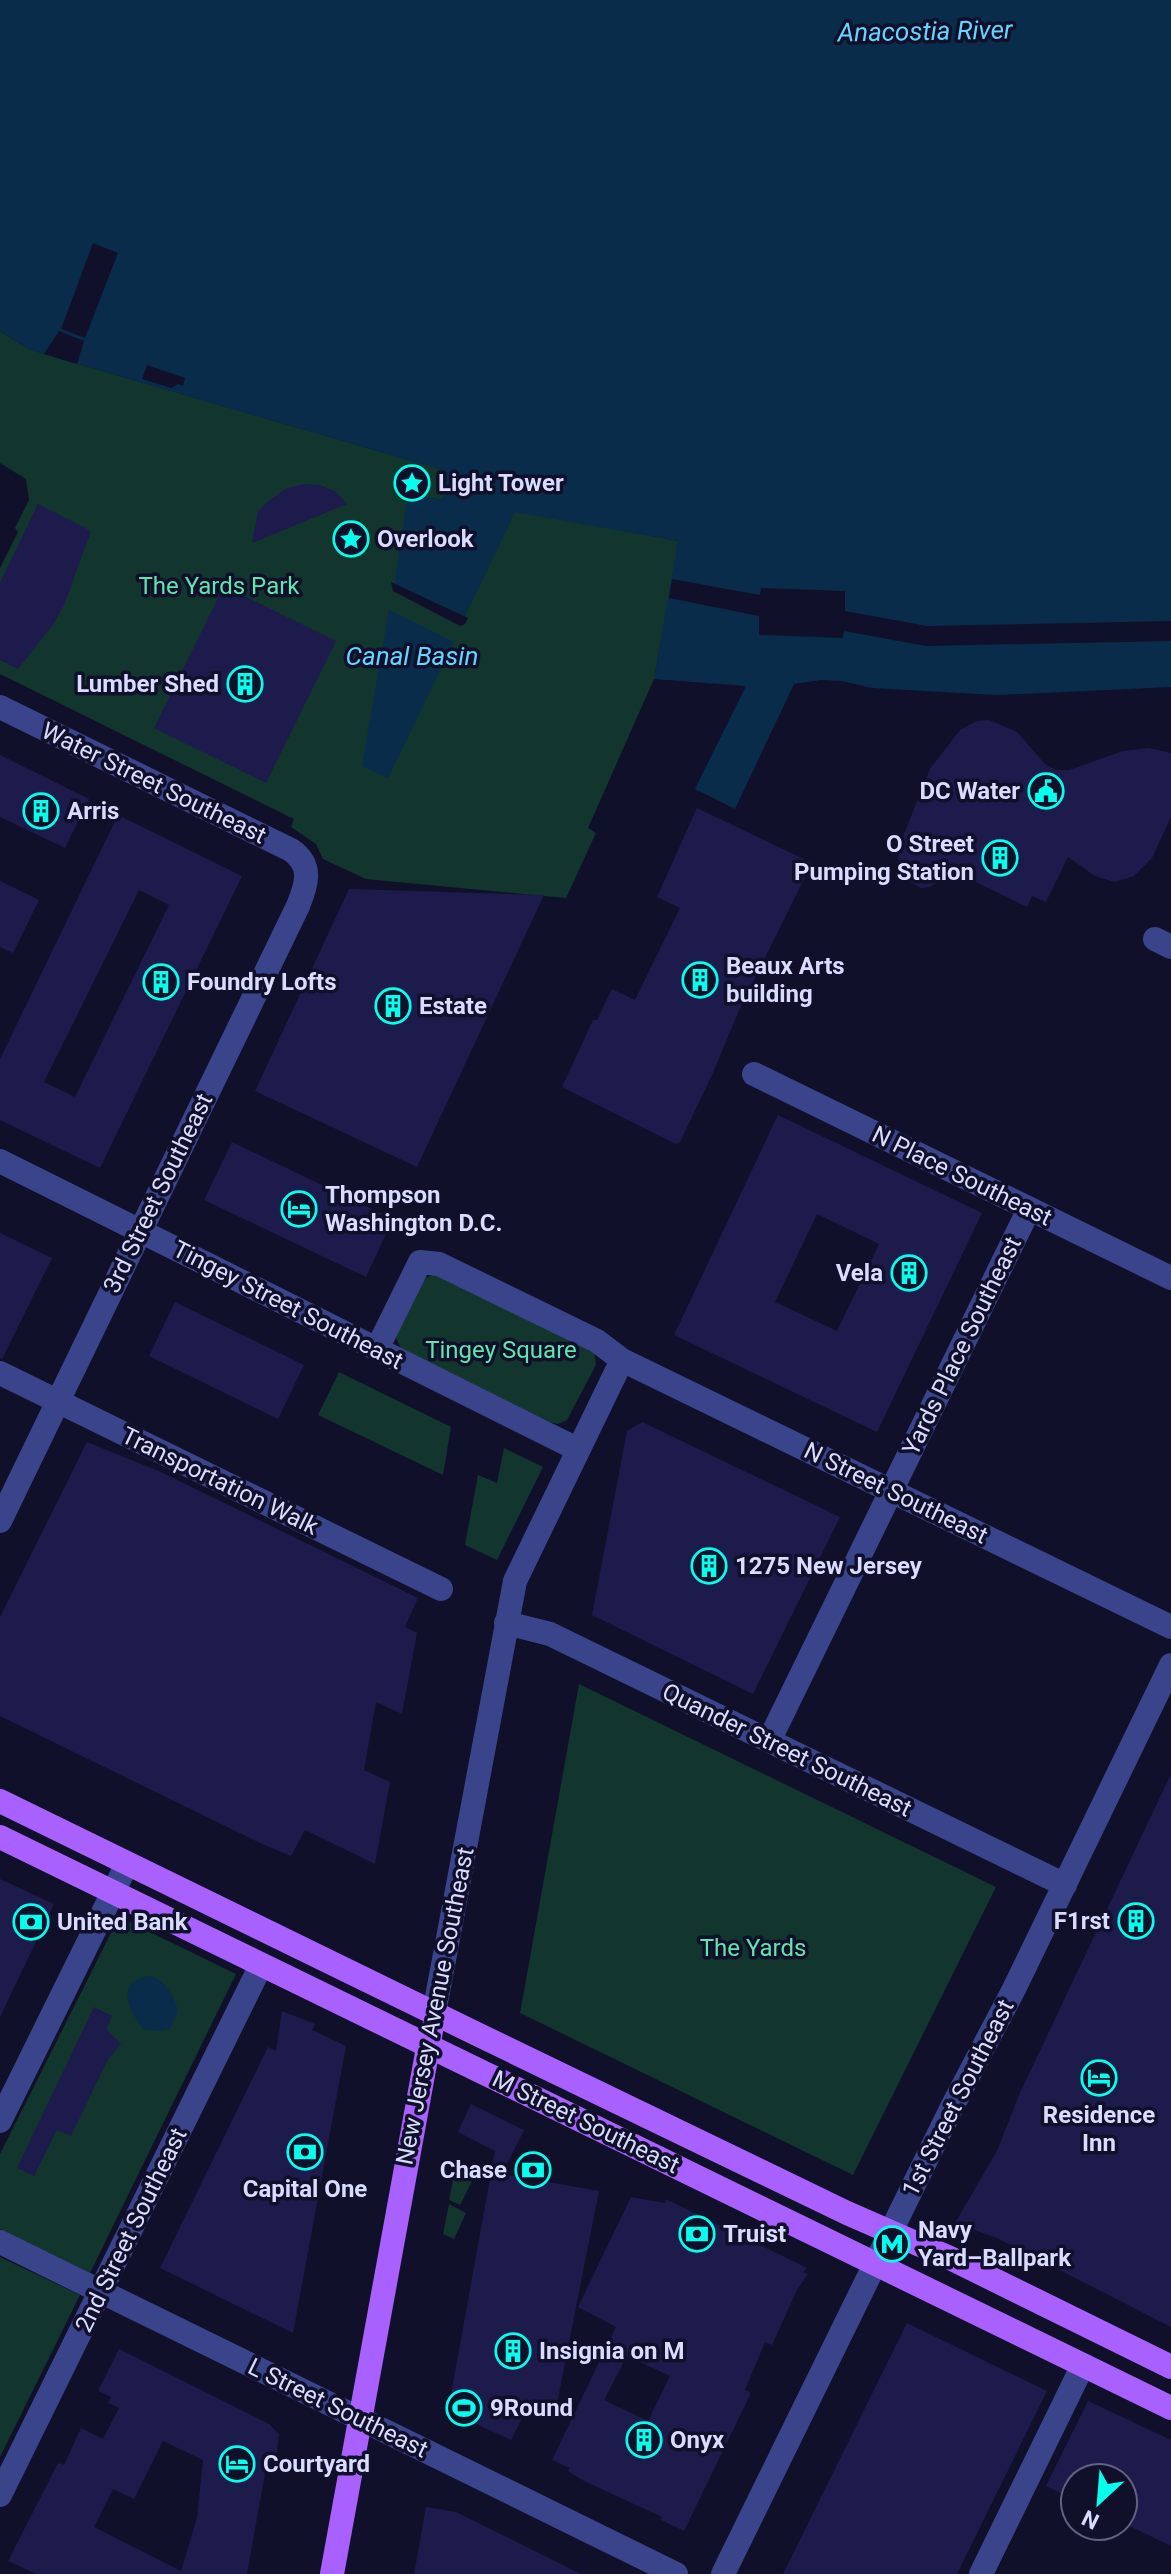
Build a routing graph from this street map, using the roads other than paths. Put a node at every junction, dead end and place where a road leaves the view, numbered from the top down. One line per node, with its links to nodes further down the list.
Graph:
1 (0, 707): 2 (street, Water Street Southeast)
2 (305, 863): 6 (street, 3rd Street Southeast)
3 (754, 1074): 5 (street, N Place Southeast)
4 (0, 1161): 6 (street, Tingey Street Southeast)
5 (1029, 1209): 7 (street, N Place Southeast); 13 (street, Yards Place Southeast)
6 (140, 1230): 8 (street, Tingey Street Southeast); 11 (street, 3rd Street Southeast)
7 (1171, 1278)
8 (377, 1349): 9 (street, N Street Southeast); 12 (street, Tingey Street Southeast)
9 (622, 1360): 12 (street, New Jersey Avenue Southeast); 13 (street, N Street Southeast)
10 (0, 1373): 11 (street, Transportation Walk)
11 (58, 1402): 14 (street, 3rd Street Southeast); 15 (street, Transportation Walk)
12 (577, 1449): 16 (street, New Jersey Avenue Southeast)
13 (891, 1491): 17 (street, N Street Southeast); 19 (street, Yards Place Southeast)
14 (0, 1521)
15 (441, 1589)
16 (506, 1623): 19 (street, Quander Street Southeast); 26 (street, New Jersey Avenue Southeast)
17 (1171, 1627)
18 (1171, 1665): 23 (street, 1st Street Southeast)
19 (769, 1741): 23 (street, Quander Street Southeast)
20 (0, 1801): 22 (main road, M Street Southeast)
21 (0, 1837): 24 (main road, M Street Southeast)
22 (127, 1864): 24 (street); 26 (main road, M Street Southeast)
23 (1065, 1885): 29 (street, 1st Street Southeast)
24 (113, 1892): 25 (main road, M Street Southeast); 28 (street)
25 (261, 1965): 27 (main road, M Street Southeast); 32 (street, 2nd Street Southeast)
26 (434, 2013): 27 (main road, New Jersey Avenue Southeast); 29 (main road, M Street Southeast)
27 (428, 2045): 31 (main road, M Street Southeast); 36 (main road, New Jersey Avenue Southeast)
28 (0, 2121)
29 (890, 2233): 31 (street, 1st Street Southeast); 34 (main road, M Street Southeast)
30 (0, 2242): 32 (street, L Street Southeast)
31 (875, 2264): 33 (main road, M Street Southeast); 40 (street, 1st Street Southeast)
32 (100, 2291): 36 (street, L Street Southeast); 37 (street, 2nd Street Southeast)
33 (1083, 2365): 35 (main road, M Street Southeast); 41 (street)
34 (1171, 2367)
35 (1171, 2408)
36 (360, 2419): 38 (main road, New Jersey Avenue Southeast); 39 (street, L Street Southeast)
37 (0, 2495)
38 (332, 2574)
39 (676, 2574)
40 (723, 2574)
41 (981, 2574)

